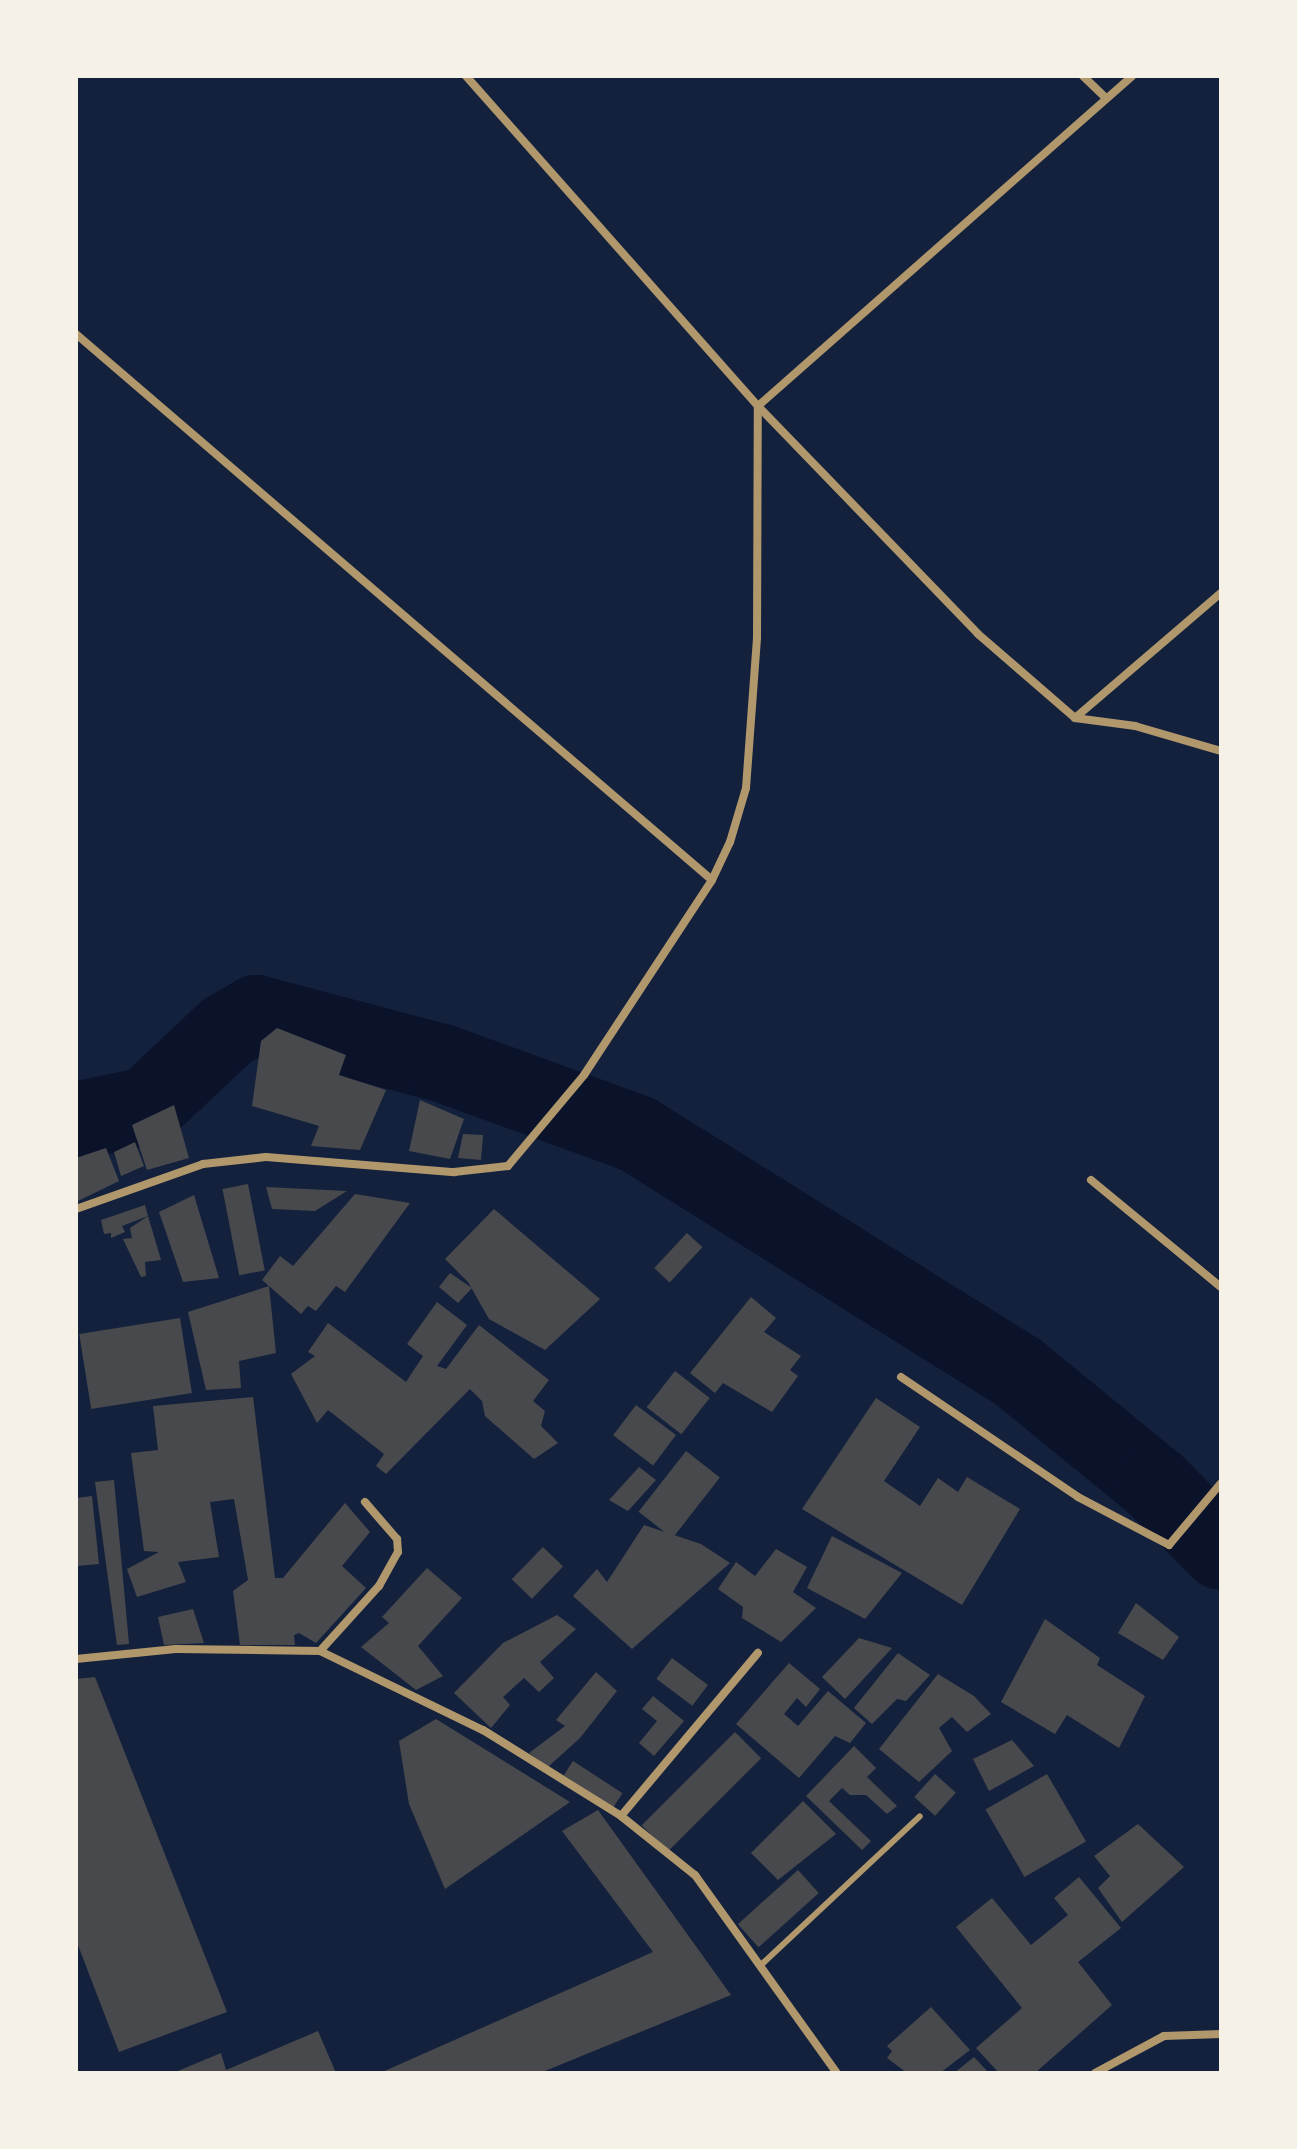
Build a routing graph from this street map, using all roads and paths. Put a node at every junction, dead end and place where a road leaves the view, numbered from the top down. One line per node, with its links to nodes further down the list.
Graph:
1 (466, 76): 6 (street)
2 (1083, 76): 4 (street)
3 (1132, 76): 4 (street)
4 (1106, 98): 6 (street)
5 (76, 334): 10 (street)
6 (758, 406): 8 (street); 10 (street)
7 (1221, 593): 8 (street)
8 (1075, 718): 9 (street)
9 (1221, 751)
10 (712, 880): 12 (street)
11 (1091, 1180): 13 (street)
12 (76, 1209)
13 (1221, 1287)
14 (901, 1377): 15 (street)
15 (1221, 1483)
16 (365, 1502): 17 (street)
17 (320, 1651): 19 (street); 20 (street)
18 (758, 1653): 20 (street)
19 (76, 1659)
20 (621, 1816): 22 (street)
21 (920, 1816): 22 (lane)
22 (762, 1964): 24 (street)
23 (1221, 2034): 25 (street)
24 (837, 2073)
25 (1095, 2073)

